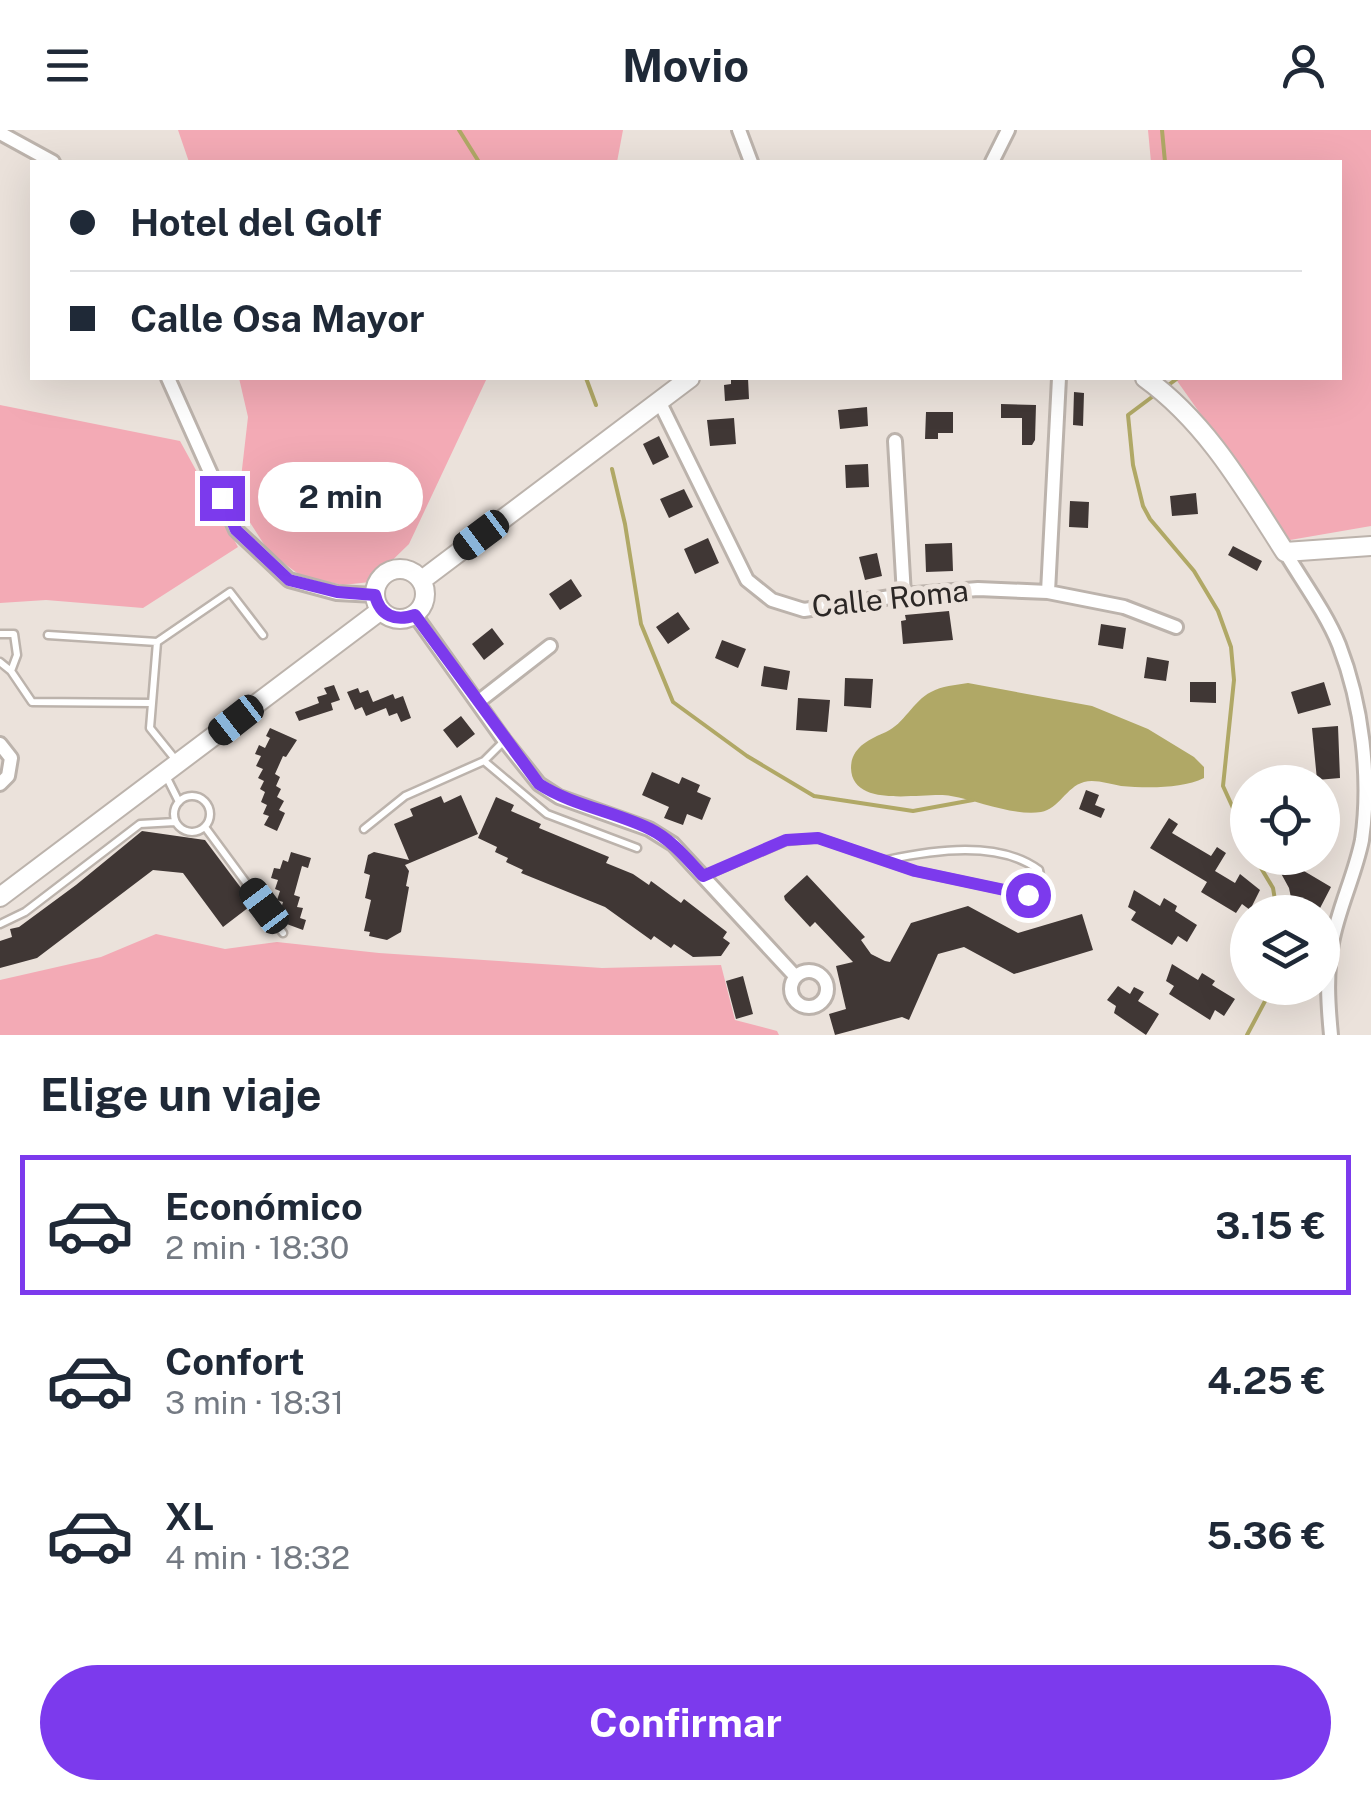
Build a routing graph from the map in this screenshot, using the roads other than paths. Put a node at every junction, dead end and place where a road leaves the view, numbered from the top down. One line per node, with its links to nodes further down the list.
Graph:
1 (739, 130): 5 (street)
2 (1008, 130): 6 (street)
3 (0, 133): 4 (street)
4 (49, 160)
5 (750, 160)
6 (993, 160)
7 (169, 380): 18 (street)
8 (687, 380): 11 (street)
9 (1059, 380): 16 (street)
10 (1147, 380): 14 (street)
11 (659, 401): 15 (street); 17 (street, Calle Roma)
12 (895, 441): 17 (street)
13 (1371, 546): 14 (street)
14 (1286, 552): 46 (street)
15 (422, 580): 18 (street); 19 (street)
16 (1048, 592): 17 (street, Calle Roma); 20 (street, Calle Roma)
17 (904, 594)
18 (378, 603): 19 (street); 33 (street)
19 (415, 615): 28 (street)
20 (1176, 627)
21 (0, 634): 27 (lane)
22 (48, 635): 24 (lane)
23 (263, 636): 24 (lane)
24 (157, 642): 29 (lane)
25 (550, 646): 28 (street)
26 (0, 662): 27 (lane)
27 (10, 671): 29 (lane)
28 (478, 702): 30 (street)
29 (152, 703): 33 (lane)
30 (504, 740): 32 (lane); 41 (street)
31 (0, 744): 34 (street)
32 (484, 761): 38 (lane); 39 (lane)
33 (172, 770): 35 (lane); 42 (street)
34 (0, 784)
35 (179, 802): 36 (lane); 37 (lane)
36 (176, 822): 37 (lane); 43 (lane)
37 (205, 827): 44 (lane)
38 (364, 829)
39 (637, 848)
40 (888, 860): 40 (lane); 41 (lane)
41 (703, 876): 45 (street)
42 (0, 897)
43 (0, 924)
44 (283, 933)
45 (794, 976)
46 (1331, 1035)

